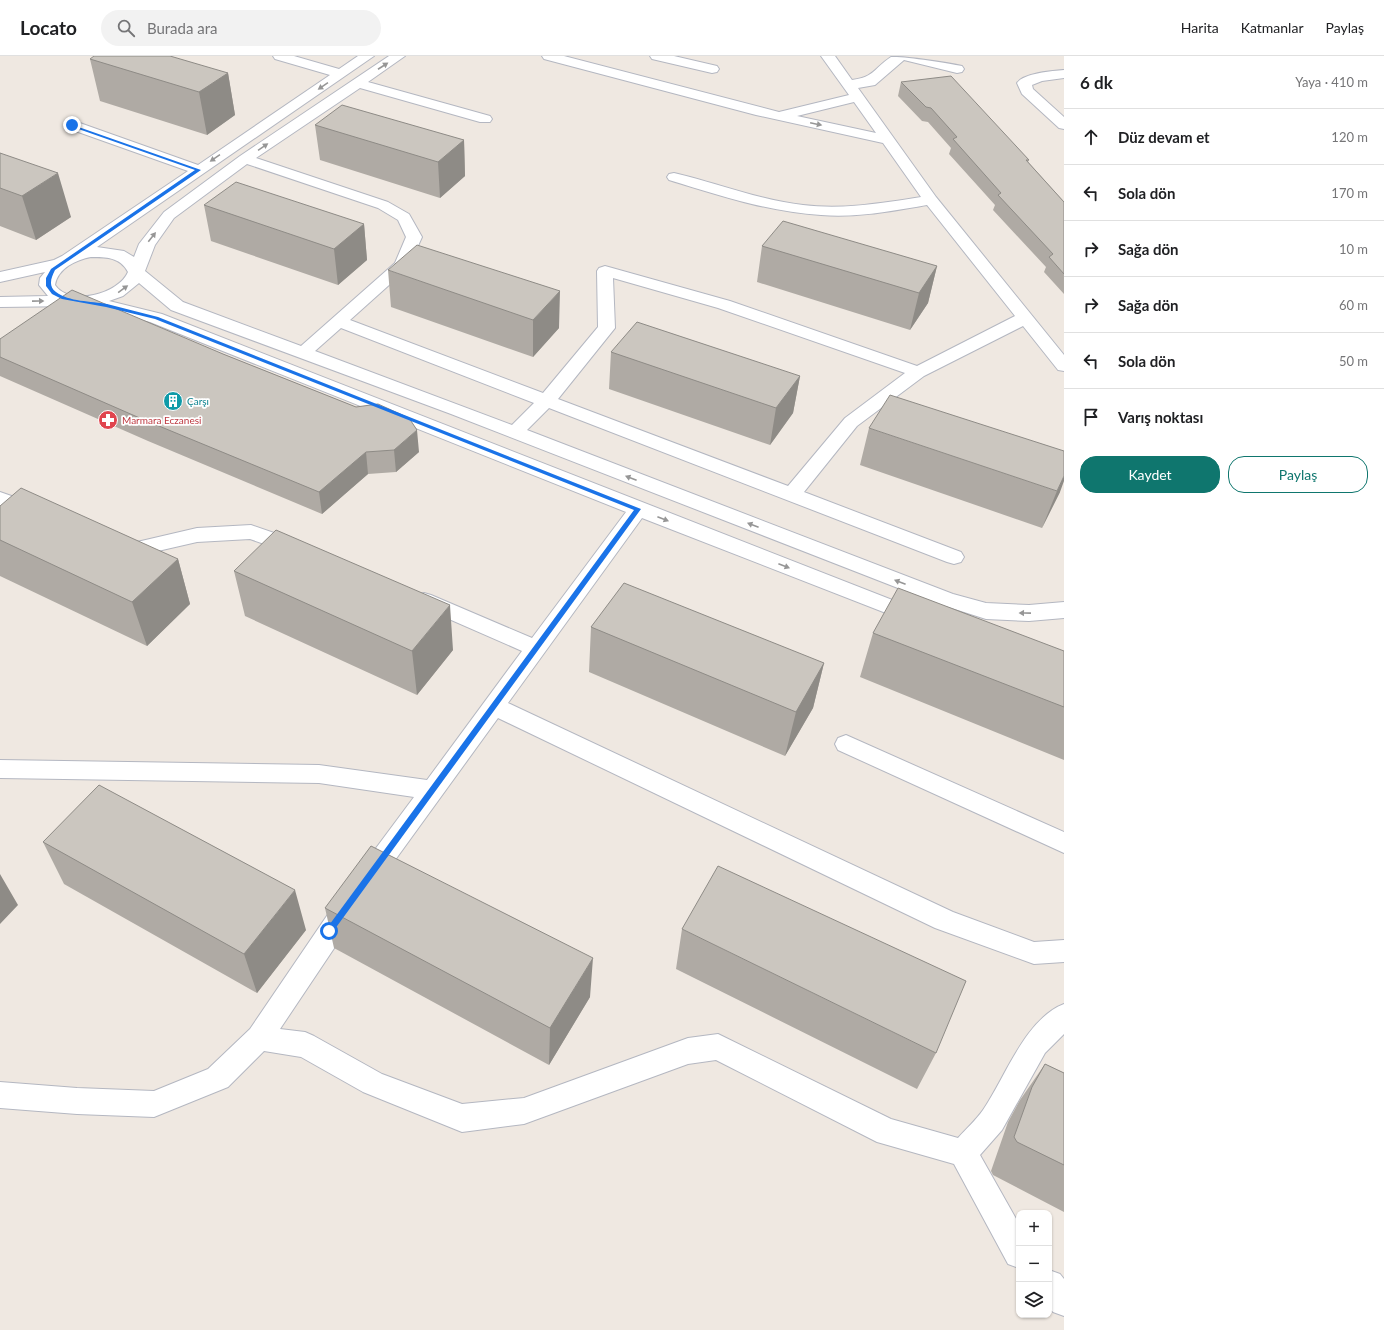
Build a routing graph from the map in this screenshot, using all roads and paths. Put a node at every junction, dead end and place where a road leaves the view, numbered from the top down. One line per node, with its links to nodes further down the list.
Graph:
1 (280, 56): 11 (street)
2 (367, 56): 11 (street)
3 (398, 56): 13 (street, one-way to 3)
4 (549, 56): 16 (street)
5 (657, 56): 10 (street)
6 (828, 56): 14 (street)
7 (901, 56): 14 (street)
8 (904, 56): 9 (street)
9 (957, 69)
10 (712, 70)
11 (340, 74): 22 (street, one-way to 22)
12 (1064, 74): 19 (street)
13 (357, 83): 17 (street); 21 (street, one-way to 13)
14 (849, 85): 15 (street)
15 (857, 97): 16 (street); 20 (street)
16 (778, 116): 20 (street, one-way to 20)
17 (485, 119)
18 (72, 125): 22 (street)
19 (1064, 125)
20 (888, 140): 24 (street)
21 (245, 159): 26 (street, one-way to 21); 31 (street)
22 (199, 170): 25 (street)
23 (674, 177): 24 (street)
24 (931, 200): 30 (street)
25 (62, 262): 26 (street); 27 (street); 28 (street)
26 (136, 272): 28 (street, one-way to 26); 32 (street)
27 (0, 277)
28 (76, 301): 29 (street, one-way to 28); 39 (street)
29 (0, 302)
30 (1025, 318): 33 (street); 34 (street)
31 (338, 322): 32 (street); 35 (street)
32 (303, 353): 36 (street)
33 (1064, 366)
34 (918, 372): 35 (street); 37 (street)
35 (546, 401): 36 (street); 37 (street)
36 (514, 432): 45 (street, one-way to 36)
37 (791, 495): 43 (street)
38 (0, 499): 40 (street)
39 (638, 509): 46 (street, one-way to 46); 47 (street)
40 (50, 518)
41 (100, 536): 42 (street)
42 (315, 555)
43 (954, 557)
44 (408, 594): 47 (street)
45 (1064, 610)
46 (934, 624)
47 (536, 648): 48 (street)
48 (494, 706): 51 (street); 53 (street)
49 (846, 744): 52 (street)
50 (0, 769): 51 (street)
51 (432, 790): 55 (street)
52 (1064, 843)
53 (1064, 951)
54 (1064, 1016): 57 (street)
55 (259, 1038): 56 (street); 57 (street)
56 (0, 1095)
57 (963, 1152): 58 (street)
58 (1016, 1248)
59 (1052, 1288): 60 (street)
60 (1064, 1301)

